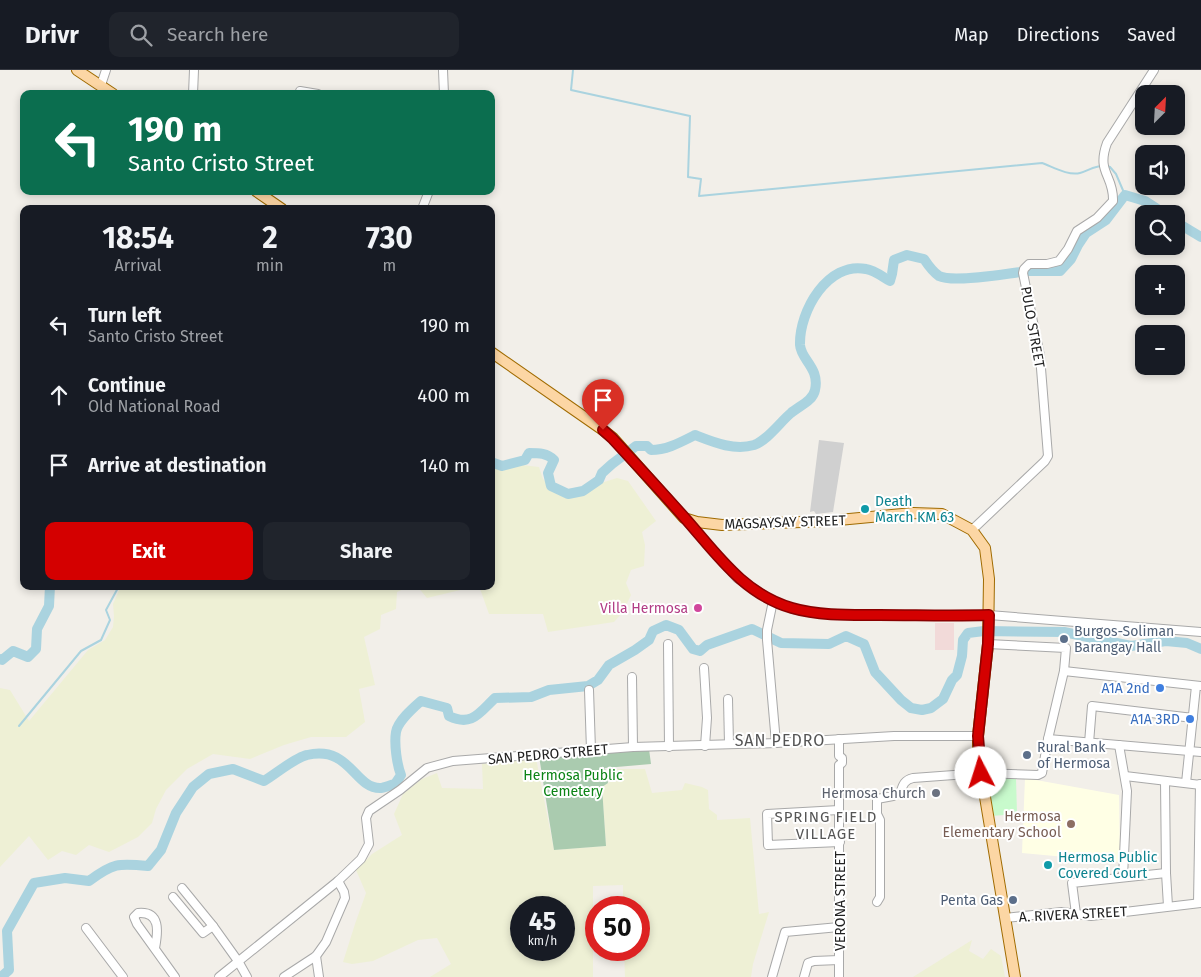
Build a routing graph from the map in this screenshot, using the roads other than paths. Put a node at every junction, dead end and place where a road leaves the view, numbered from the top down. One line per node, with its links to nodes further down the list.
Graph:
1 (77, 70): 6 (main road)
2 (106, 70): 6 (street)
3 (194, 70): 8 (street)
4 (443, 70): 9 (street)
5 (1154, 70): 14 (street, PULO STREET)
6 (101, 85): 7 (main road)
7 (108, 90)
8 (193, 90)
9 (444, 90)
10 (262, 195): 11 (main road)
11 (276, 205)
12 (495, 355): 13 (main road)
13 (684, 518): 14 (main road, MAGSAYSAY STREET); 15 (street)
14 (972, 530): 16 (main road, MAGSAYSAY STREET)
15 (773, 601): 16 (street); 30 (street)
16 (989, 615): 17 (street); 18 (main road, MAGSAYSAY STREET)
17 (1201, 632)
18 (988, 636): 21 (street); 27 (main road, MAGSAYSAY STREET)
19 (668, 644): 36 (street)
20 (704, 668): 34 (street)
21 (1064, 671): 23 (street); 29 (street)
22 (632, 677): 35 (street)
23 (1199, 686): 26 (street)
24 (589, 690): 37 (street)
25 (728, 699): 32 (street)
26 (1193, 718): 31 (street); 38 (street)
27 (978, 736): 28 (street, SAN PEDRO STREET); 40 (main road, MAGSAYSAY STREET)
28 (839, 739): 30 (street, SAN PEDRO STREET); 45 (street, VERONA STREET)
29 (1048, 739): 31 (street); 40 (street)
30 (776, 743): 32 (street, SAN PEDRO STREET)
31 (1089, 743): 33 (street)
32 (729, 744): 34 (street, SAN PEDRO STREET)
33 (1119, 745): 38 (street); 41 (street)
34 (705, 746): 36 (street, SAN PEDRO STREET)
35 (633, 747): 36 (street, SAN PEDRO STREET); 37 (street, SAN PEDRO STREET)
36 (669, 747)
37 (592, 750): 49 (street, SAN PEDRO STREET)
38 (1190, 751): 39 (street); 43 (street)
39 (1201, 752)
40 (981, 773): 52 (street); 56 (main road, MAGSAYSAY STREET)
41 (1125, 776): 42 (street); 48 (street)
42 (1165, 782): 43 (street); 47 (street)
43 (1186, 783): 44 (street)
44 (1201, 784): 53 (street)
45 (839, 810): 46 (street, VERONA STREET); 46 (street)
46 (840, 842): 58 (street, VERONA STREET)
47 (1166, 873): 48 (street); 54 (street)
48 (1123, 878): 55 (street)
49 (338, 881): 61 (street); 63 (street, SAN PEDRO STREET)
50 (182, 888): 57 (street)
51 (173, 898): 57 (street)
52 (877, 902)
53 (1200, 903): 54 (street, A. RIVERA STREET)
54 (1168, 906): 55 (street, A. RIVERA STREET)
55 (1076, 914): 56 (street, A. RIVERA STREET)
56 (1005, 918): 73 (main road, MAGSAYSAY STREET)
57 (213, 926): 63 (street)
58 (839, 927): 62 (street, VERONA STREET); 70 (street)
59 (86, 928): 64 (street)
60 (155, 948): 65 (street)
61 (316, 956): 68 (street); 69 (street)
62 (840, 960): 71 (street); 72 (street, VERONA STREET)
63 (238, 961): 66 (street, SAN PEDRO STREET); 67 (street)
64 (123, 977)
65 (175, 977)
66 (219, 977)
67 (247, 977)
68 (284, 977)
69 (320, 977)
70 (772, 977)
71 (804, 977)
72 (839, 977)
73 (1015, 977)

